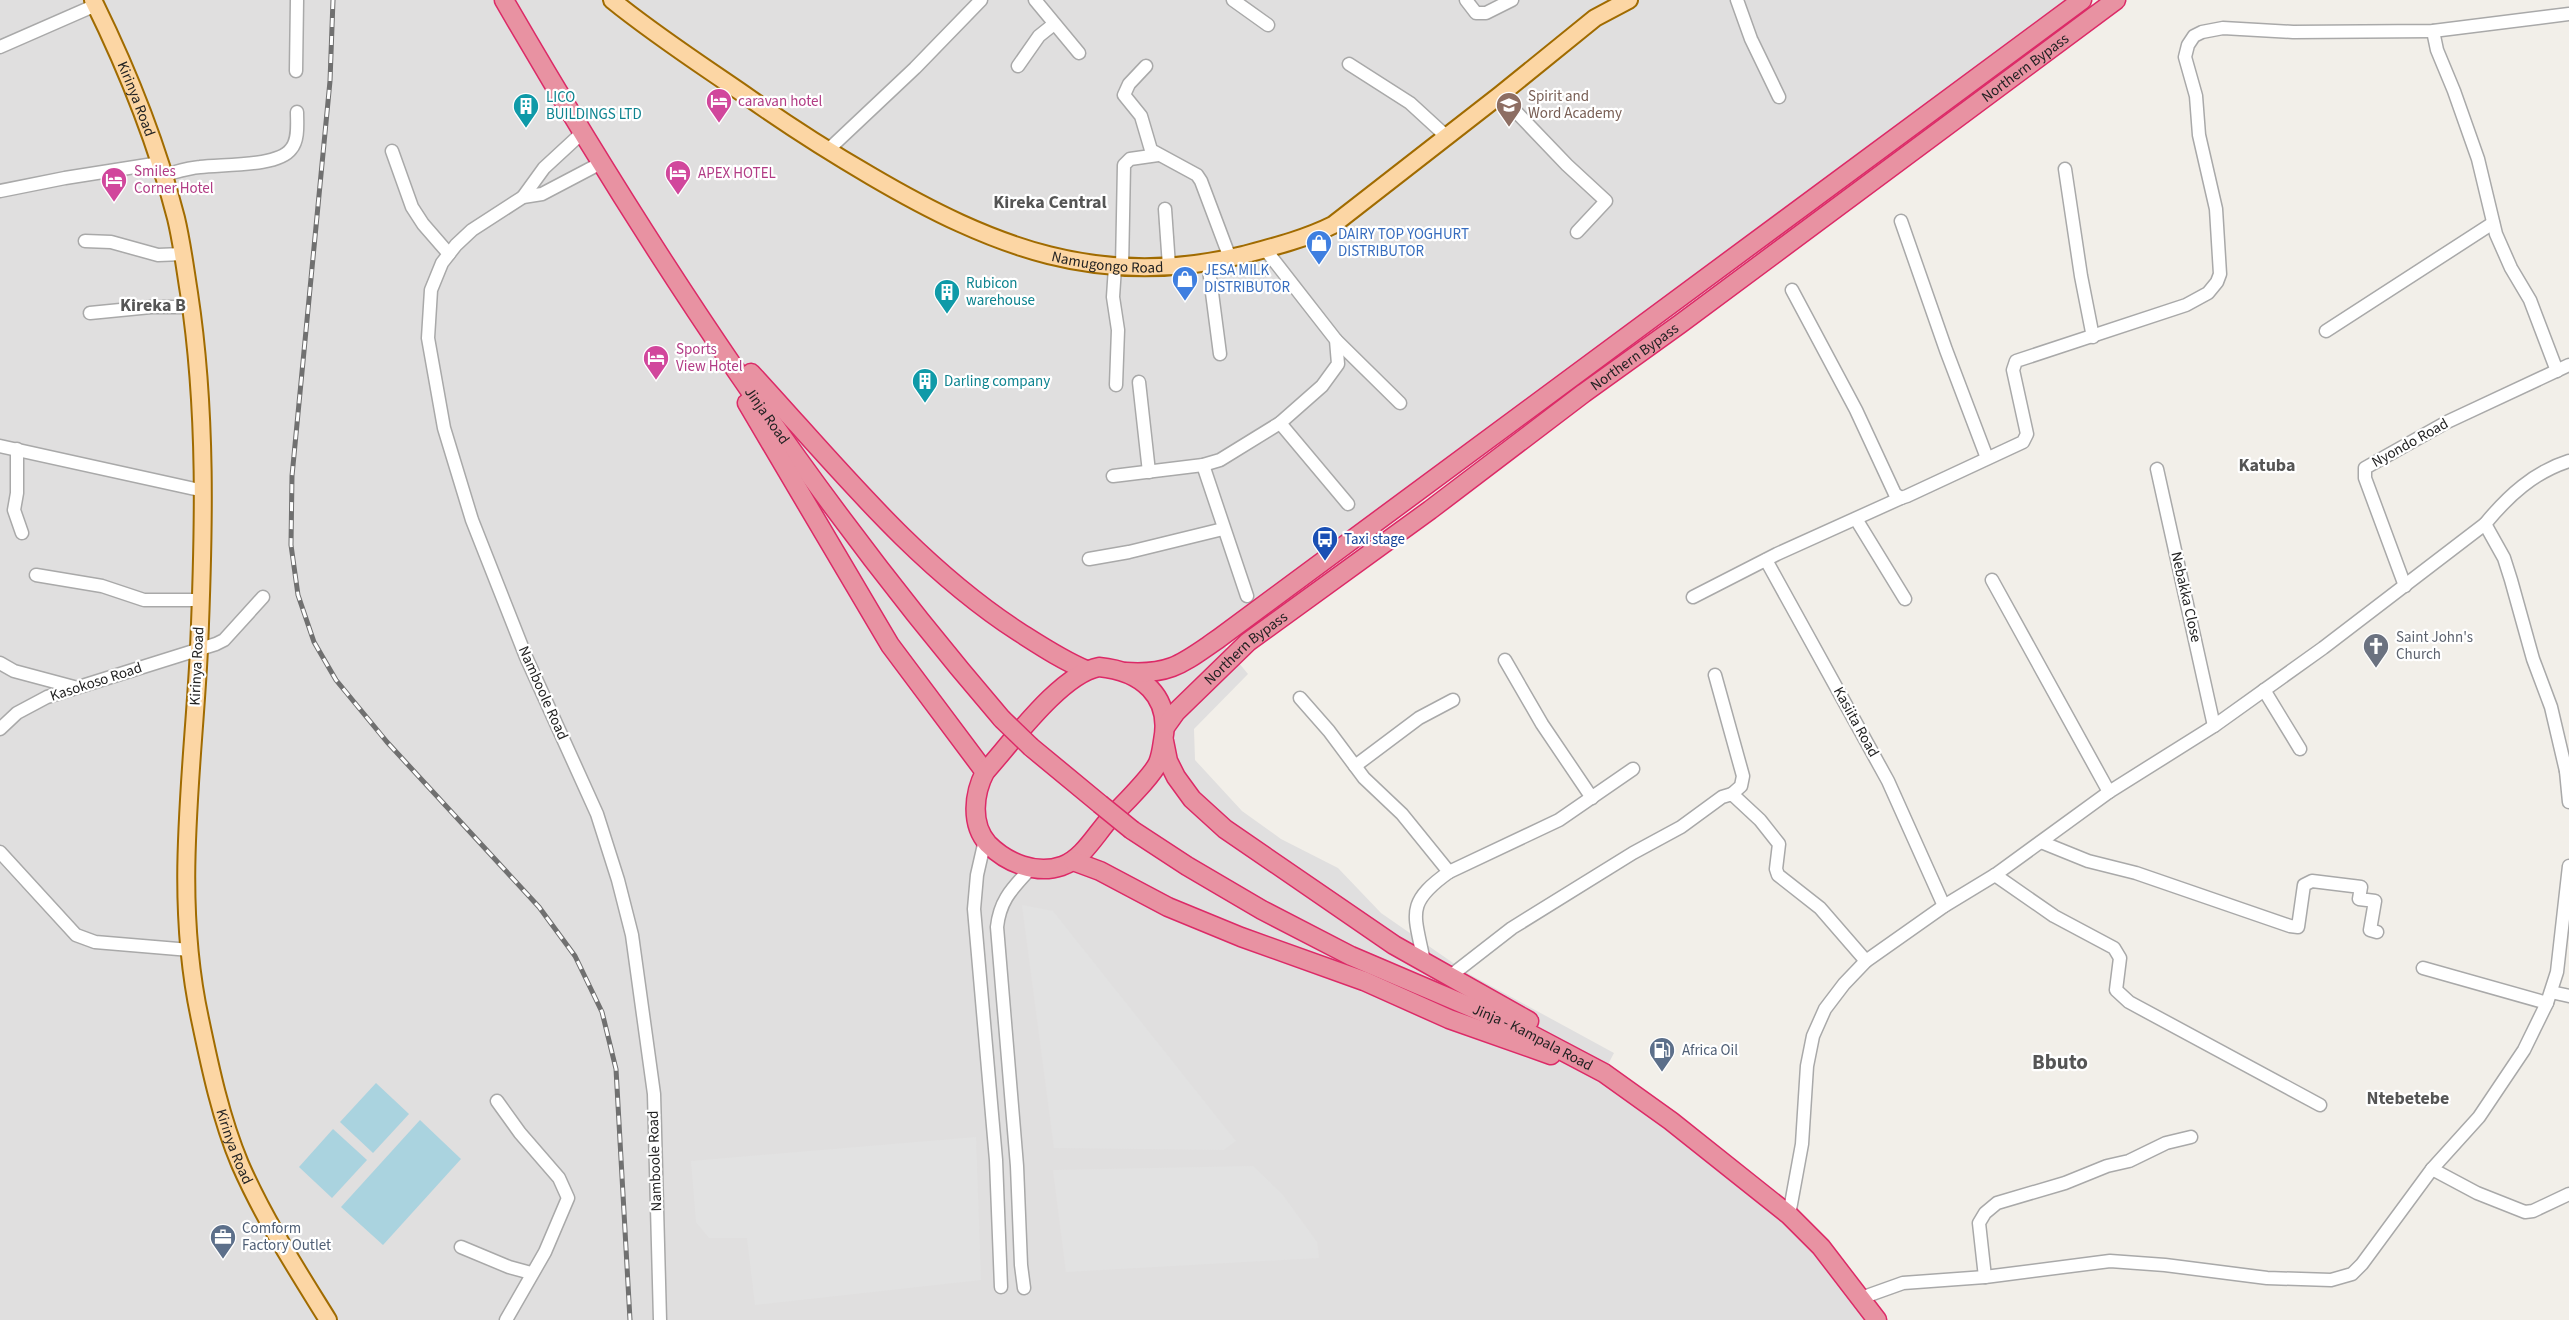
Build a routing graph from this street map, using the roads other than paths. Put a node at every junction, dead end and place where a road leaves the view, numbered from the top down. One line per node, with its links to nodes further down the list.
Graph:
1 (297, 0): 23 (street)
2 (504, 0): 27 (highway, Jinja Road)
3 (612, 0): 29 (main road, Namugongo Road)
4 (981, 0): 29 (street)
5 (1035, 0): 15 (street)
6 (1233, 0): 16 (street)
7 (1466, 0): 8 (street)
8 (1512, 0)
9 (1629, 0): 24 (main road, Namugongo Road)
10 (1737, 0): 25 (street)
11 (2082, 0): 92 (highway, Northern Bypass)
12 (2116, 0): 100 (highway, Northern Bypass)
13 (95, 3): 18 (street); 33 (main road, Kirinya Road)
14 (2569, 14): 17 (street)
15 (1054, 24): 19 (street); 21 (street)
16 (1268, 25)
17 (2433, 31): 39 (street); 54 (street)
18 (0, 47)
19 (1079, 53)
20 (1348, 64): 28 (street)
21 (1018, 66)
22 (1146, 66): 31 (street)
23 (296, 70)
24 (1500, 95): 28 (main road, Namugongo Road); 40 (street)
25 (1779, 97)
26 (297, 112): 33 (street)
27 (583, 132): 32 (highway, Jinja Road); 36 (street)
28 (1446, 136): 42 (main road, Namugongo Road)
29 (828, 150): 48 (main road, Namugongo Road)
30 (392, 152): 44 (street)
31 (1158, 155): 45 (street); 48 (street)
32 (601, 163): 36 (street, Namboole Road); 52 (highway, Jinja Road)
33 (162, 169): 35 (street); 43 (main road, Kirinya Road)
34 (2065, 169): 54 (street)
35 (0, 191)
36 (523, 197): 44 (street, Namboole Road)
37 (1165, 209): 47 (street)
38 (1901, 221): 65 (street)
39 (2493, 223): 53 (street); 58 (street)
40 (1577, 232)
41 (85, 241): 43 (street)
42 (1265, 249): 45 (main road, Namugongo Road); 55 (street)
43 (183, 254): 50 (main road, Kirinya Road)
44 (448, 254): 143 (street, Namboole Road)
45 (1230, 258): 46 (main road, Namugongo Road)
46 (1208, 262): 47 (main road, Namugongo Road); 56 (street)
47 (1169, 266): 48 (main road, Namugongo Road)
48 (1119, 267): 60 (street)
49 (1792, 290): 72 (street)
50 (191, 307): 51 (street); 71 (main road, Kirinya Road)
51 (90, 313)
52 (702, 320): 91 (highway); 104 (highway); 110 (highway, Jinja Road, bridge)
53 (2326, 331)
54 (2093, 337): 65 (street)
55 (1336, 340): 61 (street); 62 (street)
56 (1220, 354)
57 (2569, 365): 58 (street, Nyondo Road)
58 (2557, 372): 82 (street, Nyondo Road)
59 (1139, 382): 69 (street)
60 (1116, 385)
61 (1400, 403)
62 (1280, 423): 67 (street); 73 (street)
63 (0, 446): 64 (street)
64 (17, 449): 71 (street); 77 (street)
65 (1987, 458): 72 (street)
66 (2569, 461): 75 (street)
67 (1203, 465): 69 (street); 76 (street)
68 (2157, 469): 98 (street, Nebakka Close)
69 (1149, 472): 70 (street)
70 (1113, 476)
71 (204, 491): 87 (main road, Kirinya Road)
72 (1901, 498): 74 (street)
73 (1348, 504)
74 (1856, 519): 79 (street); 86 (street)
75 (2485, 524): 82 (street); 105 (street)
76 (1222, 529): 78 (street); 83 (street)
77 (22, 533)
78 (1089, 559)
79 (1766, 560): 85 (street); 119 (street, Kasiita Road)
80 (36, 575): 87 (street)
81 (1992, 580): 106 (street)
82 (2405, 586): 95 (street)
83 (1247, 596)
84 (263, 597): 88 (street, Kasokoso Road)
85 (1693, 597)
86 (1905, 599)
87 (200, 600): 88 (main road, Kirinya Road)
88 (199, 650): 94 (street, Kasokoso Road); 121 (main road, Kirinya Road)
89 (1505, 660): 108 (street)
90 (0, 663): 94 (street)
91 (1086, 670): 92 (highway); 104 (highway)
92 (1126, 672): 100 (highway)
93 (1714, 675): 107 (street)
94 (74, 687): 99 (street, Kasokoso Road)
95 (2264, 690): 98 (street); 101 (street)
96 (1300, 698): 102 (street)
97 (1453, 700): 102 (street)
98 (2214, 726): 106 (street)
99 (0, 729)
100 (1165, 733): 114 (highway); 123 (highway)
101 (2300, 749)
102 (1355, 766): 117 (street)
103 (1633, 769): 108 (street)
104 (985, 772): 111 (highway)
105 (2567, 772): 109 (street)
106 (2109, 792): 112 (street)
107 (1732, 794): 122 (street); 125 (street)
108 (1592, 798): 117 (street)
109 (2569, 802)
110 (1100, 804): 128 (highway, Jinja - Kampala Road, bridge)
111 (985, 840): 116 (highway); 138 (street)
112 (2042, 842): 118 (street); 120 (street)
113 (0, 852): 121 (street)
114 (1073, 861): 116 (highway); 128 (highway)
115 (2569, 866): 127 (street)
116 (1031, 868): 139 (street)
117 (1449, 872): 123 (street)
118 (1995, 874): 119 (street); 130 (street)
119 (1944, 906): 122 (street)
120 (2377, 932)
121 (190, 950): 141 (main road, Kirinya Road)
122 (1866, 961): 134 (street)
123 (1424, 962): 125 (highway)
124 (2423, 968): 127 (street)
125 (1449, 977): 128 (highway)
126 (2569, 996): 127 (street)
127 (2549, 998): 132 (street)
128 (1604, 1073): 134 (highway, Jinja - Kampala Road)
129 (497, 1101): 136 (street)
130 (2320, 1105)
131 (2191, 1137): 137 (street)
132 (2432, 1169): 133 (street); 137 (street)
133 (2569, 1194)
134 (1789, 1215): 140 (highway, Jinja - Kampala Road)
135 (461, 1247): 136 (street)
136 (531, 1273): 142 (street)
137 (1985, 1277): 140 (street)
138 (1001, 1287)
139 (1024, 1288)
140 (1861, 1298): 144 (highway, Jinja - Kampala Road)
141 (328, 1320)
142 (506, 1320)
143 (660, 1320)
144 (1877, 1320)

